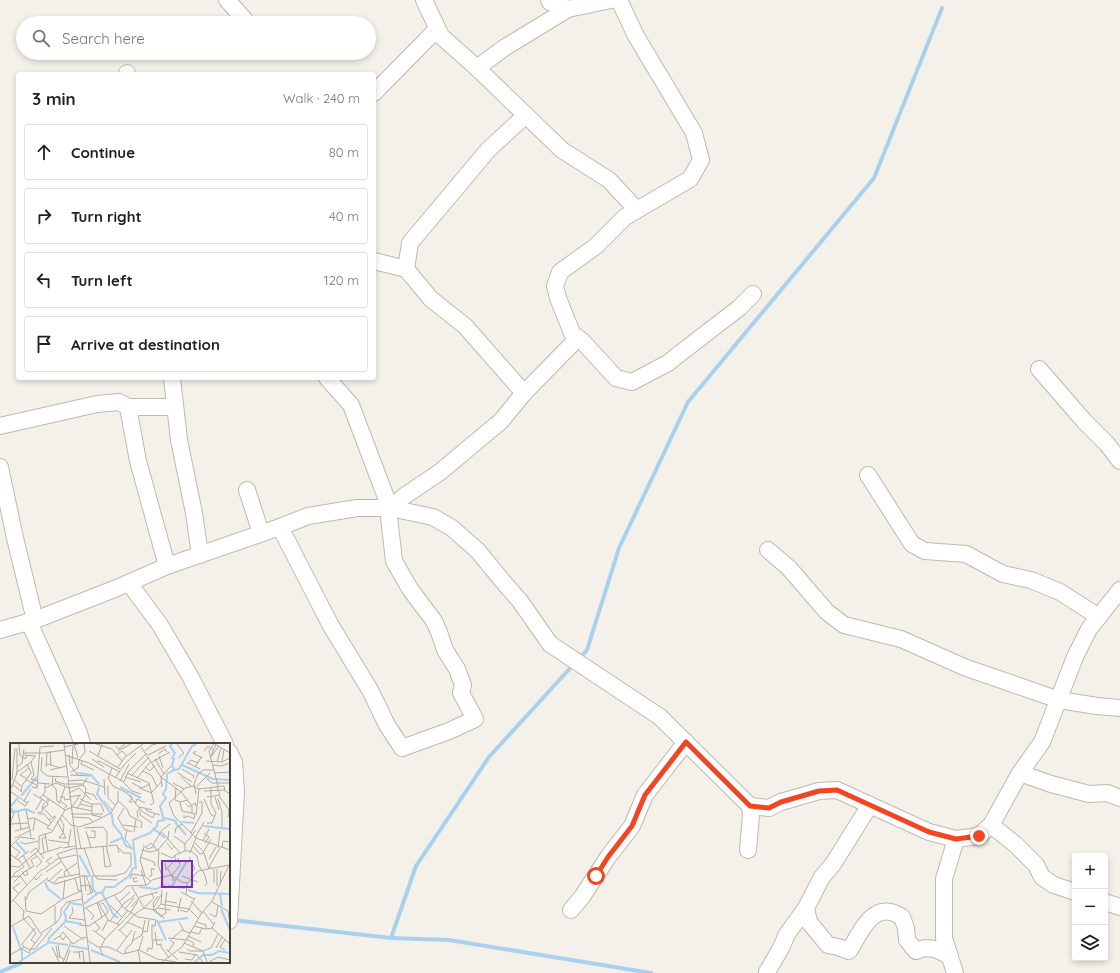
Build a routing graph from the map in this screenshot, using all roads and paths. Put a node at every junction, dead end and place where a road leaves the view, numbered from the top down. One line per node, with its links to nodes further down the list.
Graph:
1 (227, 0): 7 (street)
2 (424, 0): 8 (street)
3 (549, 0): 6 (street)
4 (610, 0): 6 (street)
5 (619, 0): 12 (street)
6 (568, 8): 9 (street)
7 (241, 16)
8 (437, 29): 9 (street); 10 (street)
9 (477, 68): 11 (street)
10 (376, 92)
11 (526, 115): 12 (street); 14 (street)
12 (636, 210): 16 (street)
13 (376, 262): 14 (street)
14 (406, 269): 20 (street)
15 (753, 294): 16 (street)
16 (578, 338): 20 (street)
17 (1039, 369): 24 (street)
18 (172, 380): 22 (street)
19 (329, 380): 28 (street)
20 (524, 393): 28 (street)
21 (128, 407): 22 (street); 23 (street); 33 (street)
22 (175, 407): 32 (street)
23 (0, 426)
24 (1120, 461)
25 (0, 467): 37 (street)
26 (868, 475): 36 (street)
27 (247, 490): 30 (street)
28 (390, 508): 29 (street); 29 (street); 41 (street)
29 (280, 527): 30 (street)
30 (260, 533): 32 (street)
31 (768, 550): 39 (street)
32 (200, 555): 33 (street)
33 (167, 566): 34 (street)
34 (129, 583): 37 (street); 43 (street)
35 (1120, 590): 36 (street)
36 (1099, 617): 39 (street)
37 (32, 621): 38 (street); 42 (street)
38 (0, 630)
39 (1059, 700): 40 (street); 45 (street)
40 (1120, 708)
41 (686, 742): 48 (street); 57 (street)
42 (82, 743)
43 (224, 743)
44 (230, 754): 53 (street)
45 (1020, 773): 46 (street); 49 (street)
46 (1120, 798)
47 (870, 805): 48 (street); 50 (street); 56 (street)
48 (750, 806): 51 (street)
49 (991, 825): 50 (street); 52 (street)
50 (956, 839): 58 (street)
51 (748, 850)
52 (1072, 891)
53 (230, 902)
54 (1108, 903): 55 (street)
55 (1120, 907)
56 (806, 908): 58 (street); 59 (street)
57 (571, 910)
58 (950, 956): 60 (street)
59 (767, 972)
60 (955, 973)

